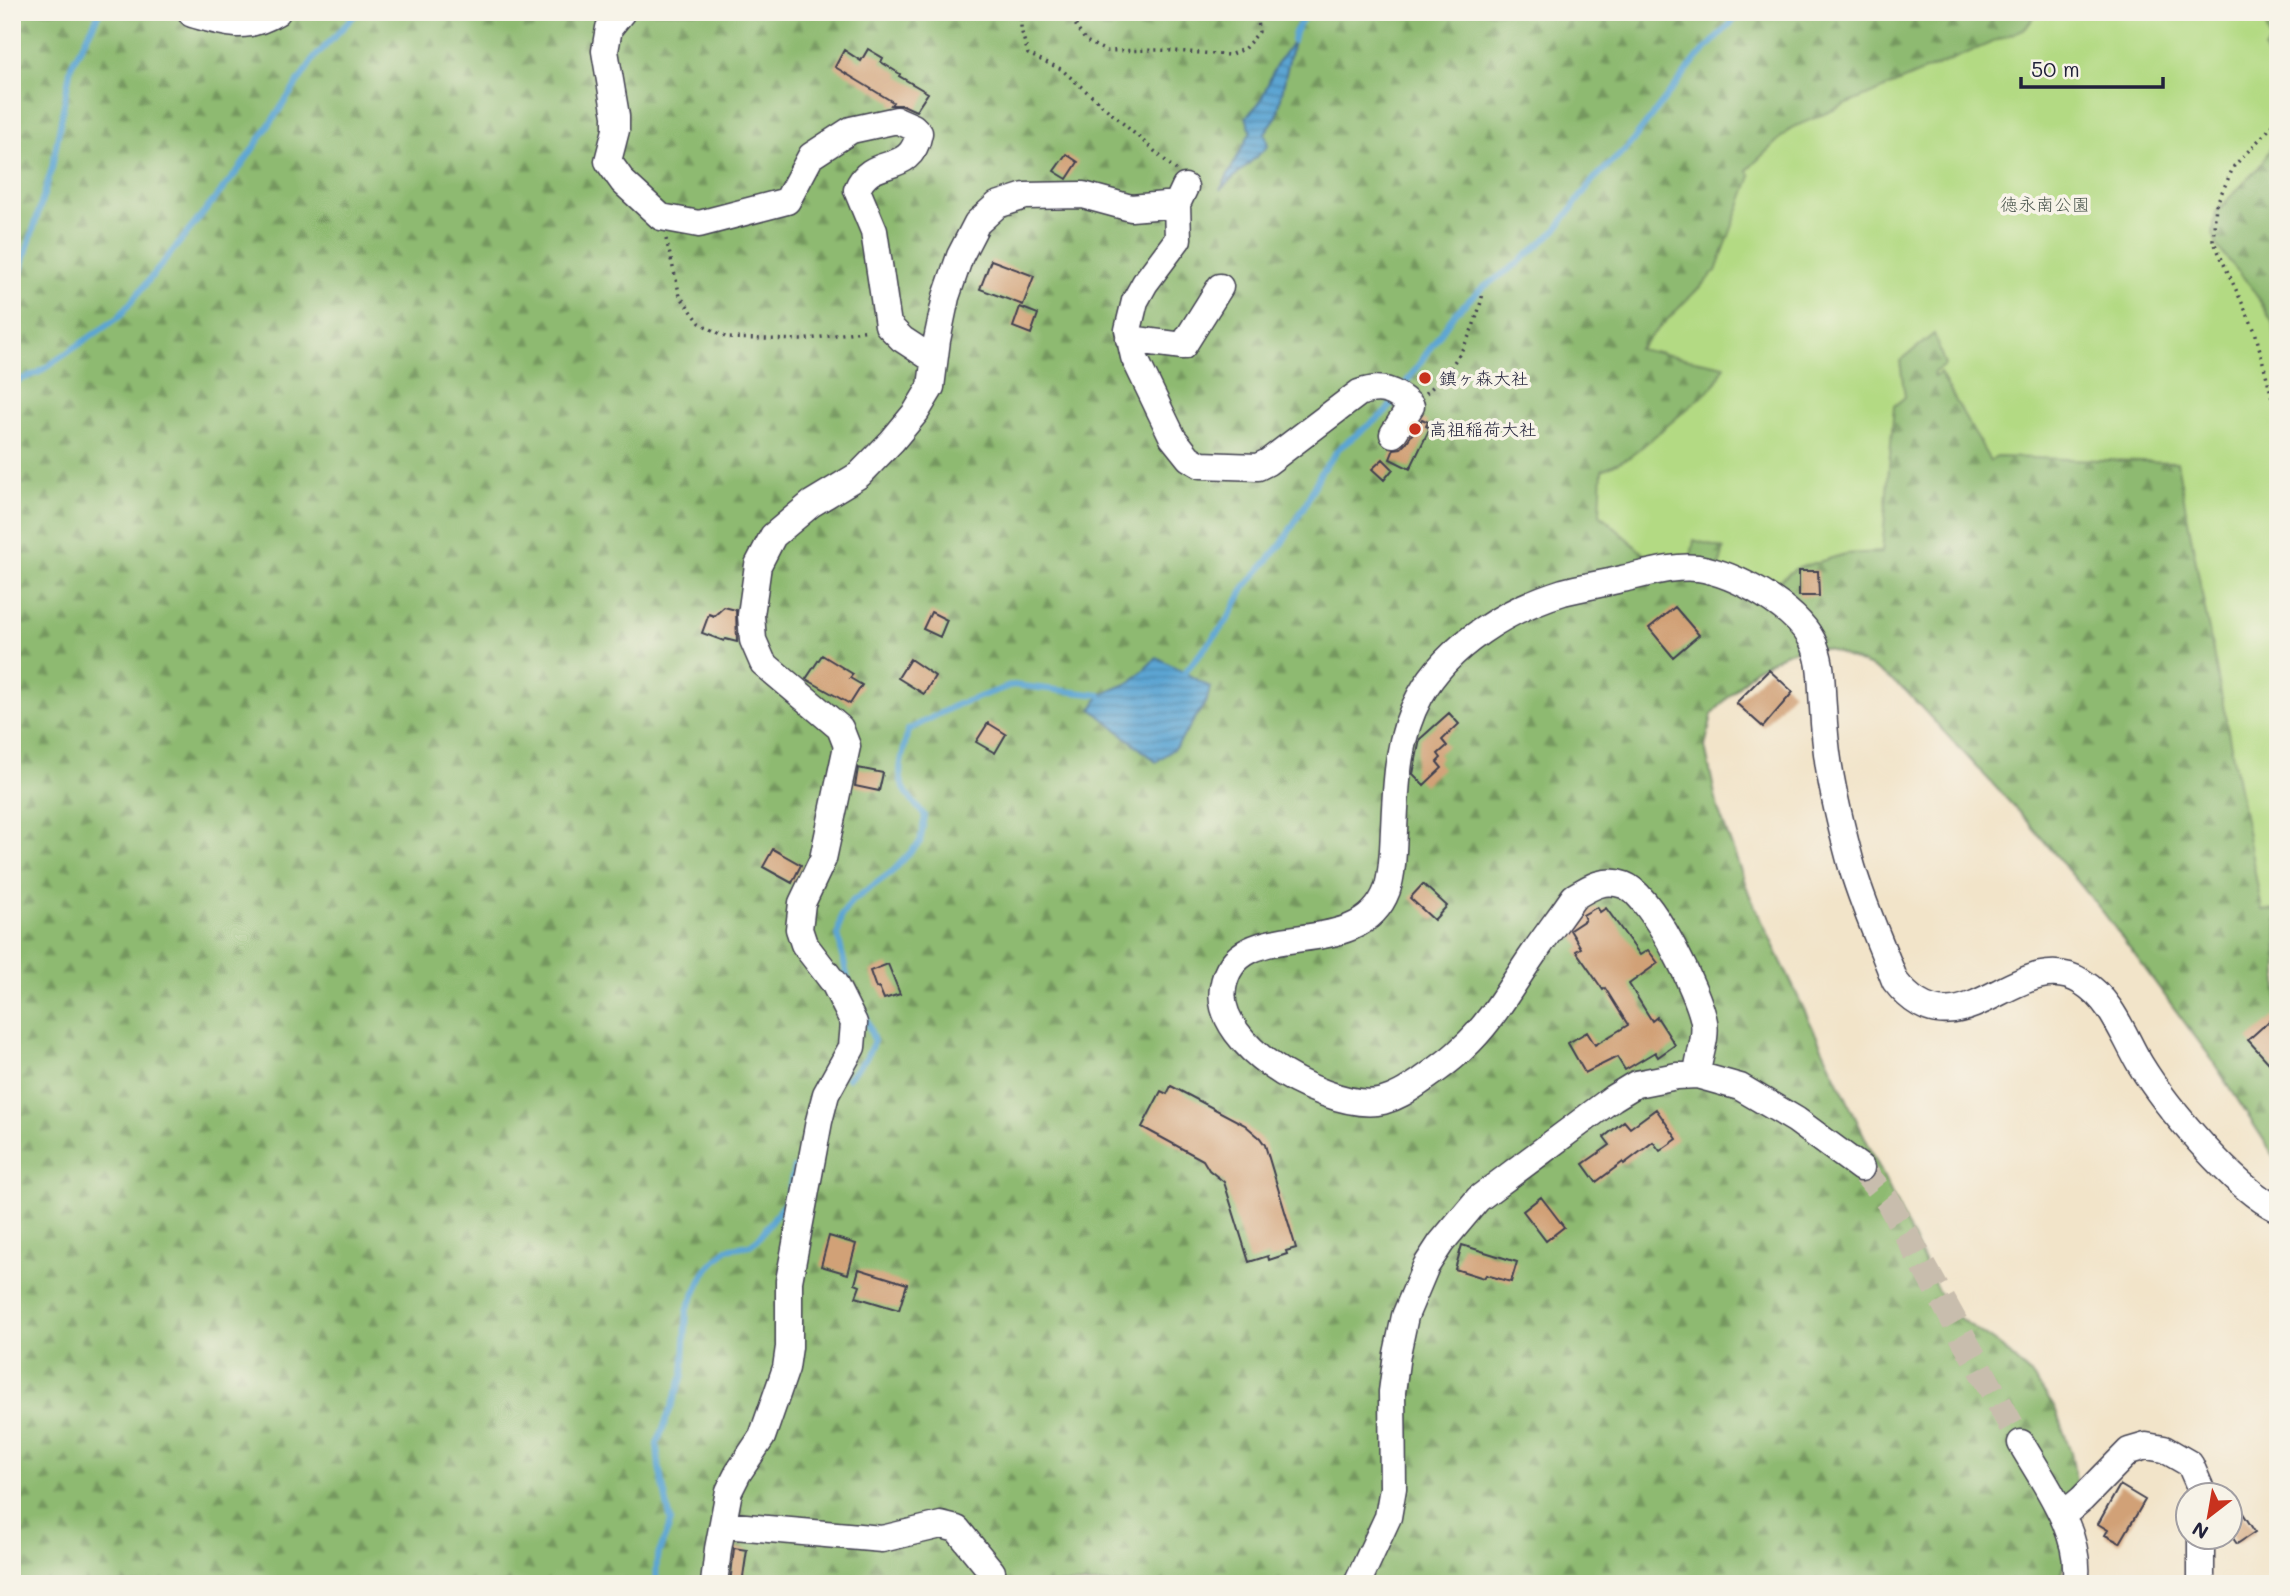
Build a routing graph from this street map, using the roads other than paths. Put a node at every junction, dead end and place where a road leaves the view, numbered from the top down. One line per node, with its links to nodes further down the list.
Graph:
1 (192, 12): 2 (street)
2 (277, 12)
3 (622, 12): 6 (street)
4 (1220, 288): 5 (street)
5 (1129, 340): 6 (street); 7 (street)
6 (934, 360): 14 (street)
7 (1393, 434)
8 (1697, 1075): 9 (street); 10 (street); 18 (street)
9 (1861, 1168)
10 (2278, 1209)
11 (2021, 1444): 13 (street)
12 (2197, 1480): 13 (street)
13 (2063, 1515): 19 (street)
14 (723, 1525): 16 (street); 17 (street)
15 (2201, 1550): 20 (street)
16 (714, 1584)
17 (994, 1584)
18 (1357, 1584)
19 (2075, 1584)
20 (2201, 1584)

